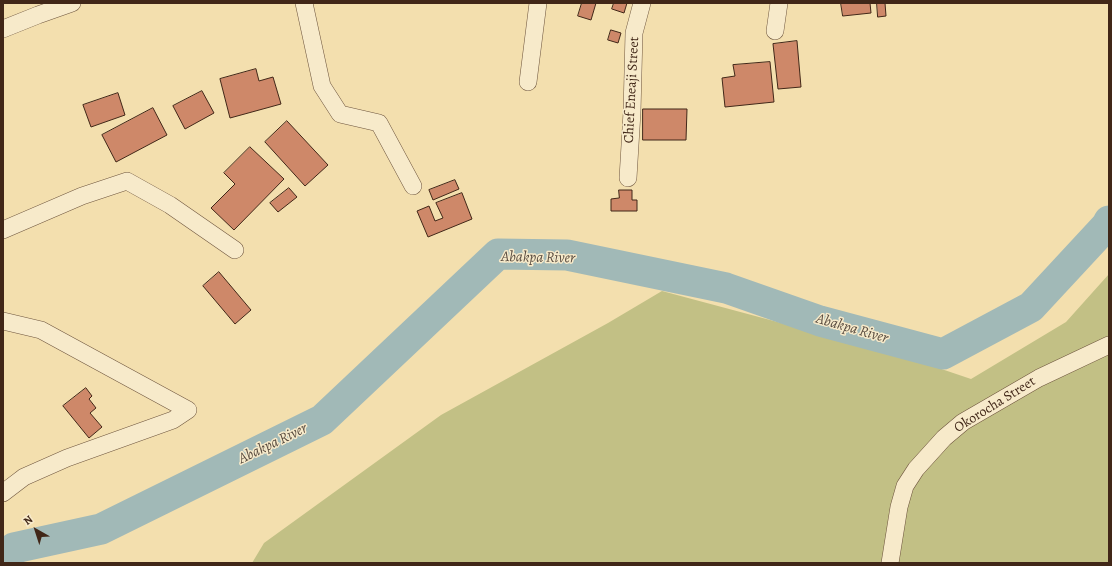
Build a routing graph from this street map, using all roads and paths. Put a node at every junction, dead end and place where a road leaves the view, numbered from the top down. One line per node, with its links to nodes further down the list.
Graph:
1 (72, 3): 6 (street)
2 (304, 3): 10 (street)
3 (538, 3): 8 (street)
4 (642, 3): 9 (street, Chief Eneaji Street)
5 (778, 3): 7 (street)
6 (3, 29)
7 (775, 31)
8 (528, 82)
9 (628, 178)
10 (413, 186)
11 (3, 230): 12 (street)
12 (234, 250)
13 (3, 321): 15 (street)
14 (1109, 345): 16 (street, Okorocha Street)
15 (3, 493)
16 (890, 563)

